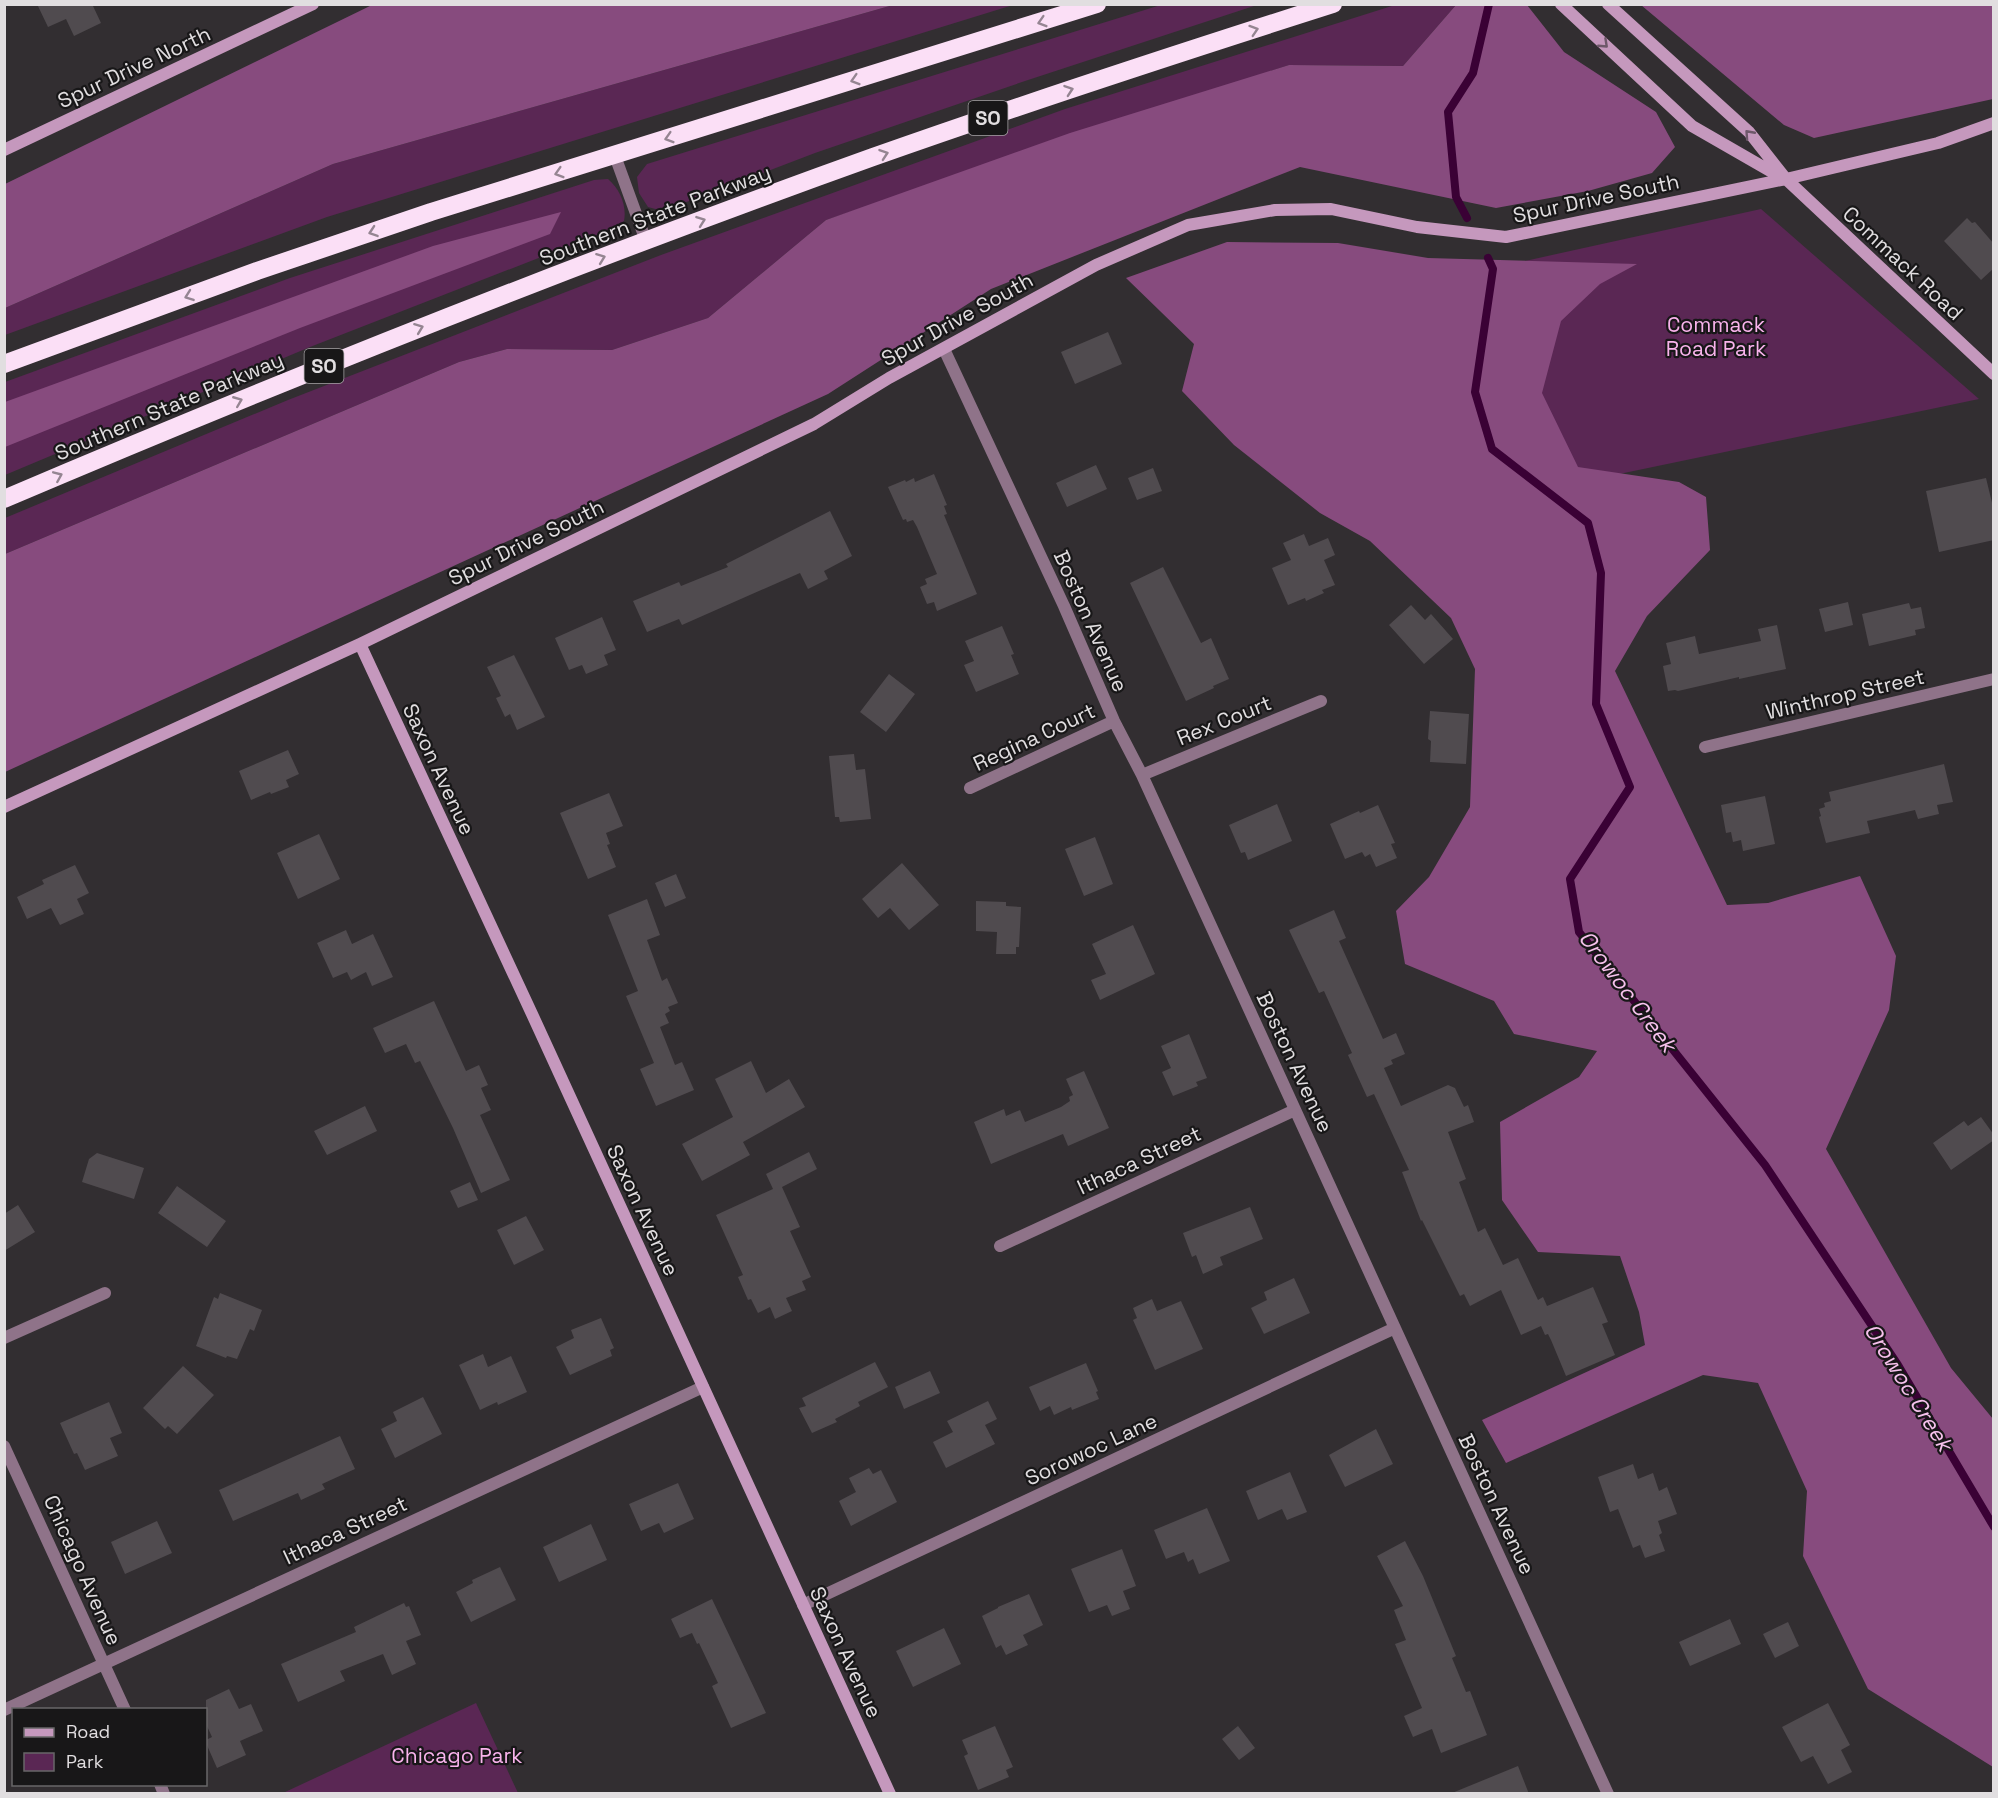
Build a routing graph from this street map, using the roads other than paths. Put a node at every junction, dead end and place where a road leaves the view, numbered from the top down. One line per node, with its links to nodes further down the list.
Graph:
1 (313, 4): 7 (street, Spur Drive North)
2 (1097, 4): 8 (highway, one-way to 8)
3 (1334, 4): 10 (highway, Southern State Parkway / SO, one-way to 3)
4 (1561, 4): 9 (street, Commack Road, one-way to 9)
5 (1608, 4): 9 (street, Commack Road, one-way to 5)
6 (1994, 123): 9 (street, Spur Drive South)
7 (4, 150)
8 (615, 156): 10 (street); 13 (highway, one-way to 13)
9 (1786, 179): 11 (street, Spur Drive South); 12 (street, Commack Road)
10 (646, 241): 15 (highway, Southern State Parkway / SO, one-way to 10)
11 (944, 349): 16 (street, Spur Drive South); 19 (street, Boston Avenue)
12 (1988, 362): 14 (street, Commack Road)
13 (4, 364)
14 (1994, 374)
15 (4, 499)
16 (360, 644): 23 (street, Spur Drive South); 29 (street, Saxon Avenue)
17 (1994, 679): 20 (street, Winthrop Street)
18 (1321, 701): 21 (street, Rex Court)
19 (1114, 721): 21 (street, Boston Avenue); 22 (street, Regina Court)
20 (1705, 747)
21 (1142, 775): 24 (street, Boston Avenue)
22 (970, 788)
23 (4, 807)
24 (1295, 1110): 25 (street, Ithaca Street); 27 (street, Boston Avenue)
25 (999, 1246)
26 (105, 1293): 28 (street)
27 (1395, 1328): 31 (street, Sorowoc Lane); 36 (street, Boston Avenue)
28 (4, 1338)
29 (703, 1387): 31 (street, Saxon Avenue); 32 (street, Ithaca Street)
30 (4, 1446): 32 (street, Chicago Avenue)
31 (803, 1605): 35 (street, Saxon Avenue)
32 (104, 1664): 33 (street, Chicago Avenue); 34 (street, Ithaca Street)
33 (124, 1708)
34 (4, 1710)
35 (890, 1794)
36 (1608, 1794)

